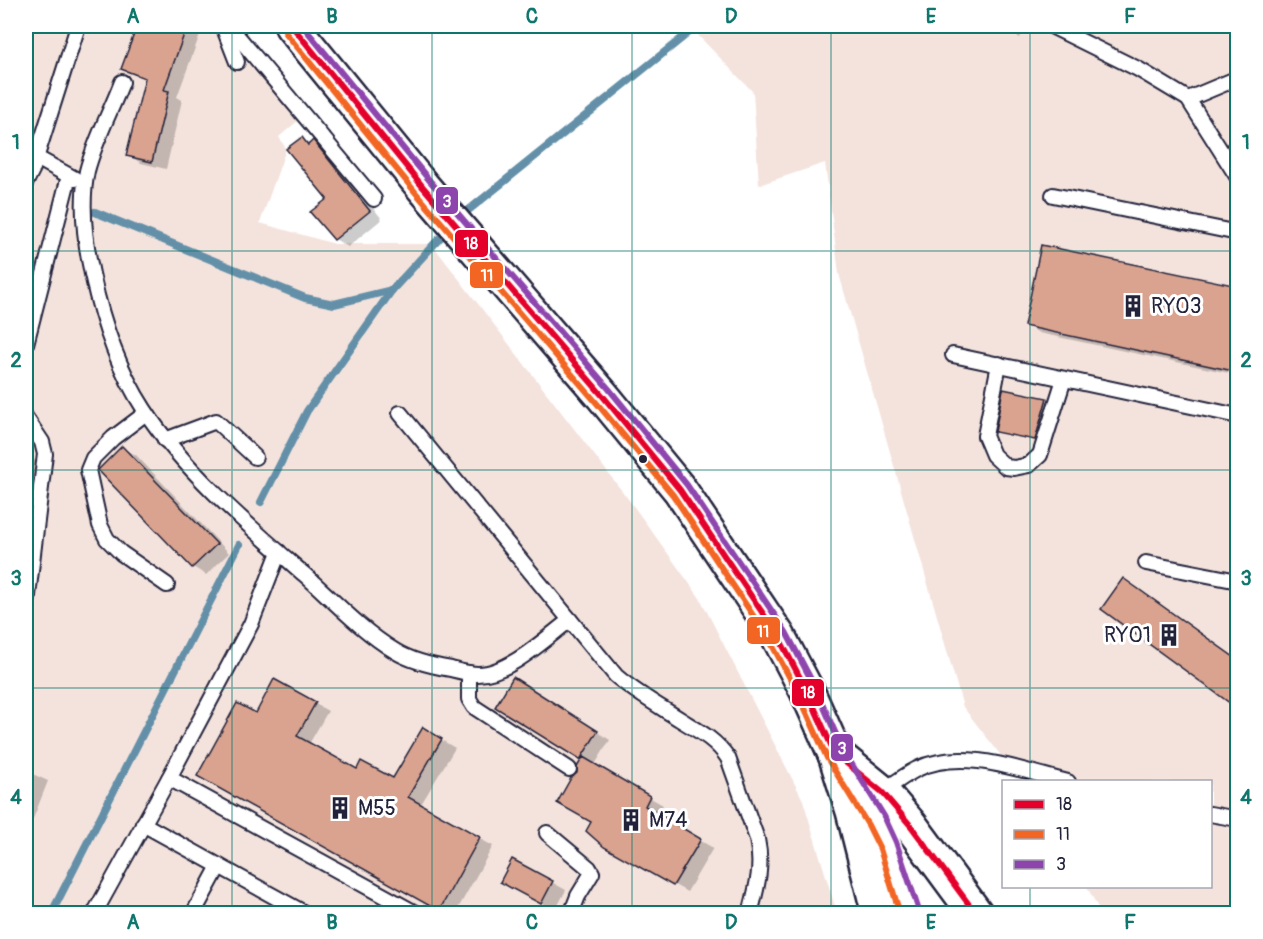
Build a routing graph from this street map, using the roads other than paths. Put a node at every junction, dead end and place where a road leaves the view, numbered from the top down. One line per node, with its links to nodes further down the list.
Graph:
1 (78, 26): 10 (lane)
2 (223, 26): 6 (lane)
3 (229, 26): 16 (lane)
4 (292, 26): 35 (main road)
5 (1051, 26): 9 (lane)
6 (237, 62)
7 (1238, 78): 9 (lane)
8 (122, 82): 14 (lane)
9 (1188, 99): 12 (lane)
10 (31, 155): 11 (lane); 13 (lane)
11 (69, 176): 14 (lane); 18 (lane)
12 (1238, 178)
13 (26, 182)
14 (85, 183): 22 (lane)
15 (1053, 195): 17 (lane)
16 (374, 199)
17 (1238, 233)
18 (26, 344)
19 (953, 355): 20 (lane)
20 (999, 364): 21 (lane); 21 (lane)
21 (1064, 379): 24 (lane)
22 (146, 413): 26 (lane); 31 (lane)
23 (400, 413): 33 (lane)
24 (1238, 416)
25 (26, 418): 32 (lane)
26 (165, 440): 27 (lane); 28 (lane)
27 (255, 458)
28 (279, 552): 34 (lane); 37 (lane)
29 (1146, 563): 30 (lane)
30 (1238, 581)
31 (167, 585)
32 (27, 604)
33 (570, 620): 34 (lane); 50 (lane)
34 (469, 673): 36 (lane)
35 (835, 754): 39 (main road); 51 (main road); 52 (lane)
36 (569, 769)
37 (169, 777): 42 (lane); 48 (lane)
38 (1061, 780): 39 (lane)
39 (882, 792): 53 (main road)
40 (1212, 814): 41 (lane)
41 (1238, 819)
42 (143, 824): 44 (lane); 45 (lane)
43 (547, 833): 49 (lane)
44 (219, 866): 46 (lane); 47 (lane)
45 (94, 914)
46 (193, 914)
47 (306, 914)
48 (417, 914)
49 (571, 914)
50 (750, 914)
51 (879, 914)
52 (910, 914)
53 (976, 914)

